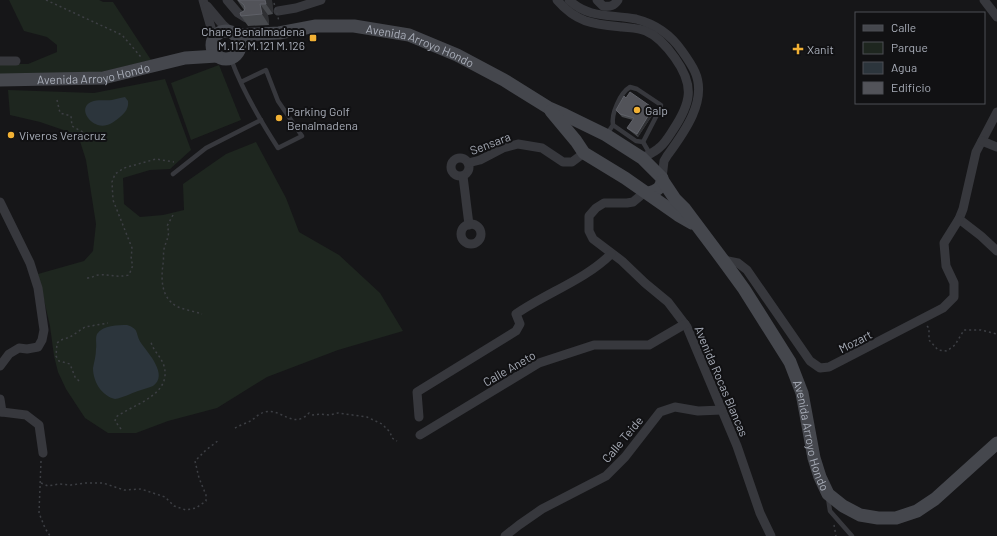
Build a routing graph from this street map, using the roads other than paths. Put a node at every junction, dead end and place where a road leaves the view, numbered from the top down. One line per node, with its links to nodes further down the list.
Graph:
1 (227, 0): 13 (street)
2 (321, 0): 11 (street)
3 (557, 0): 33 (street)
4 (570, 0): 9 (street)
5 (984, 0): 12 (street)
6 (598, 2): 8 (street); 9 (street)
7 (205, 3): 14 (street); 15 (street)
8 (615, 3): 10 (street)
9 (592, 13): 10 (street)
10 (616, 16): 33 (street)
11 (277, 17): 14 (main road, Avenida Arroyo Hondo); 16 (main road, Avenida Arroyo Hondo); 23 (main road, Avenida Arroyo Hondo)
12 (997, 17)
13 (246, 18)
14 (233, 34): 15 (main road); 16 (main road)
15 (213, 39): 17 (main road); 18 (main road, Avenida Arroyo Hondo)
16 (235, 54): 17 (main road); 22 (lane)
17 (217, 56): 18 (main road, Avenida Arroyo Hondo)
18 (185, 58): 21 (main road, Avenida Arroyo Hondo)
19 (0, 61): 20 (street)
20 (16, 61)
21 (0, 80)
22 (241, 82): 25 (lane); 25 (lane)
23 (549, 108): 26 (main road, Avenida Arroyo Hondo); 31 (main road, Avenida Arroyo Hondo)
24 (997, 112): 28 (street)
25 (260, 120): 34 (lane)
26 (594, 130): 27 (main road, Avenida Arroyo Hondo); 31 (main road)
27 (610, 130): 29 (lane); 29 (lane); 33 (main road, Avenida Arroyo Hondo)
28 (982, 141): 30 (street); 38 (street)
29 (643, 142): 33 (lane)
30 (997, 147)
31 (581, 149): 32 (street, Sensara); 36 (main road, Avenida Arroyo Hondo)
32 (468, 164): 35 (street); 35 (street)
33 (654, 166): 36 (main road); 40 (main road, Avenida Arroyo Hondo)
34 (173, 174)
35 (463, 176): 39 (street)
36 (647, 193): 40 (main road, Avenida Arroyo Hondo); 42 (street, Avenida Rocas Blancas)
37 (0, 202): 45 (street)
38 (959, 219): 41 (street); 43 (street, Mozart)
39 (469, 225)
40 (698, 227): 43 (main road, Avenida Arroyo Hondo)
41 (997, 251)
42 (611, 254): 44 (street, Avenida Rocas Blancas); 49 (street)
43 (724, 260): 53 (main road, Avenida Arroyo Hondo)
44 (685, 324): 47 (street, Avenida Rocas Blancas); 50 (street, Calle Aneto)
45 (0, 366)
46 (0, 399): 48 (street)
47 (722, 410): 54 (street, Calle Teide); 55 (street, Avenida Rocas Blancas)
48 (1, 412): 52 (street)
49 (419, 417)
50 (420, 435)
51 (997, 442): 53 (main road, Avenida Arroyo Hondo)
52 (43, 454)
53 (828, 494): 56 (lane)
54 (505, 536)
55 (771, 536)
56 (852, 536)

